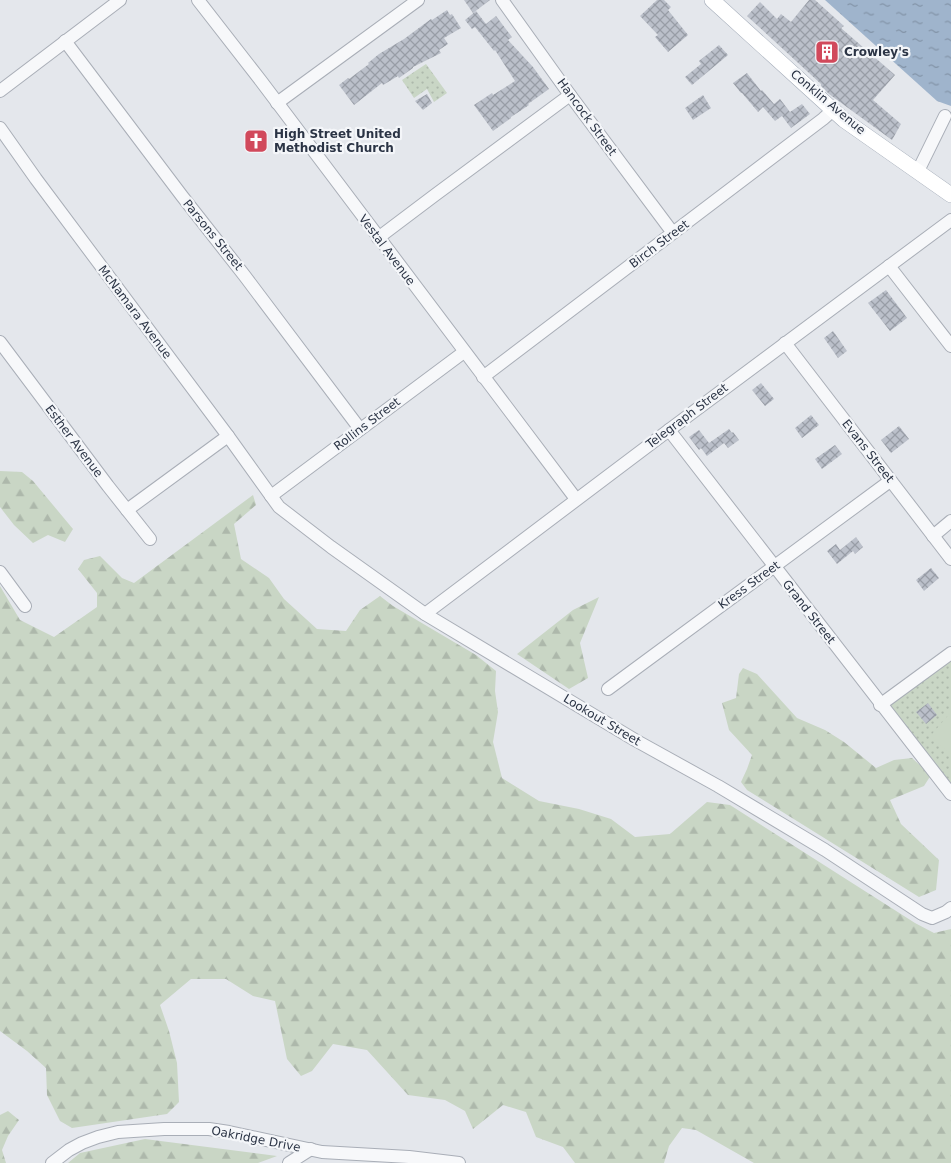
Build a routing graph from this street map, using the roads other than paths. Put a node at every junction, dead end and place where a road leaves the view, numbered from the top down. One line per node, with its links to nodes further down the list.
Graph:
1 (120, 0): 6 (street)
2 (198, 0): 9 (street, Vestal Avenue)
3 (418, 0): 9 (street)
4 (502, 0): 8 (street, Hancock Street)
5 (712, 0): 10 (main road, Conklin Avenue)
6 (65, 41): 7 (street); 24 (street, Parsons Street)
7 (0, 91)
8 (570, 95): 16 (street, Hancock Street); 17 (street)
9 (277, 103): 17 (street, Vestal Avenue)
10 (833, 110): 13 (main road, Conklin Avenue); 16 (street, Birch Street)
11 (945, 116): 13 (street)
12 (0, 128): 26 (street, McNamara Avenue)
13 (918, 172): 14 (main road, Conklin Avenue)
14 (951, 195)
15 (951, 220): 18 (street, Telegraph Street)
16 (673, 233): 23 (street, Birch Street)
17 (378, 238): 22 (street, Vestal Avenue)
18 (889, 266): 20 (street, Telegraph Street); 21 (street)
19 (0, 342): 30 (street, Esther Avenue)
20 (785, 343): 25 (street, Telegraph Street); 27 (street, Evans Street)
21 (951, 346)
22 (464, 352): 23 (street, Vestal Avenue); 24 (street, Rollins Street)
23 (483, 377): 29 (street, Vestal Avenue)
24 (360, 429): 28 (street, Rollins Street)
25 (668, 430): 29 (street, Telegraph Street); 35 (street, Grand Street)
26 (228, 436): 28 (street, McNamara Avenue); 30 (street)
27 (890, 481): 32 (street, Evans Street); 35 (street, Kress Street)
28 (271, 496): 38 (street, Lookout Street)
29 (576, 500): 38 (street, Telegraph Street)
30 (127, 510): 33 (street, Esther Avenue)
31 (951, 521): 32 (street)
32 (934, 536): 34 (street, Evans Street)
33 (150, 539)
34 (951, 559)
35 (774, 567): 40 (street, Kress Street); 41 (street, Grand Street)
36 (0, 572): 37 (street)
37 (25, 606)
38 (425, 614): 43 (street, Lookout Street)
39 (951, 653): 41 (street)
40 (608, 689)
41 (880, 704): 42 (street, Grand Street)
42 (951, 794)
43 (948, 910)
44 (311, 1149): 45 (street, Oakridge Drive); 46 (street, Oakridge Drive); 47 (street)
45 (56, 1160)
46 (408, 1160): 48 (street, Oakridge Drive)
47 (289, 1163)
48 (459, 1163)

